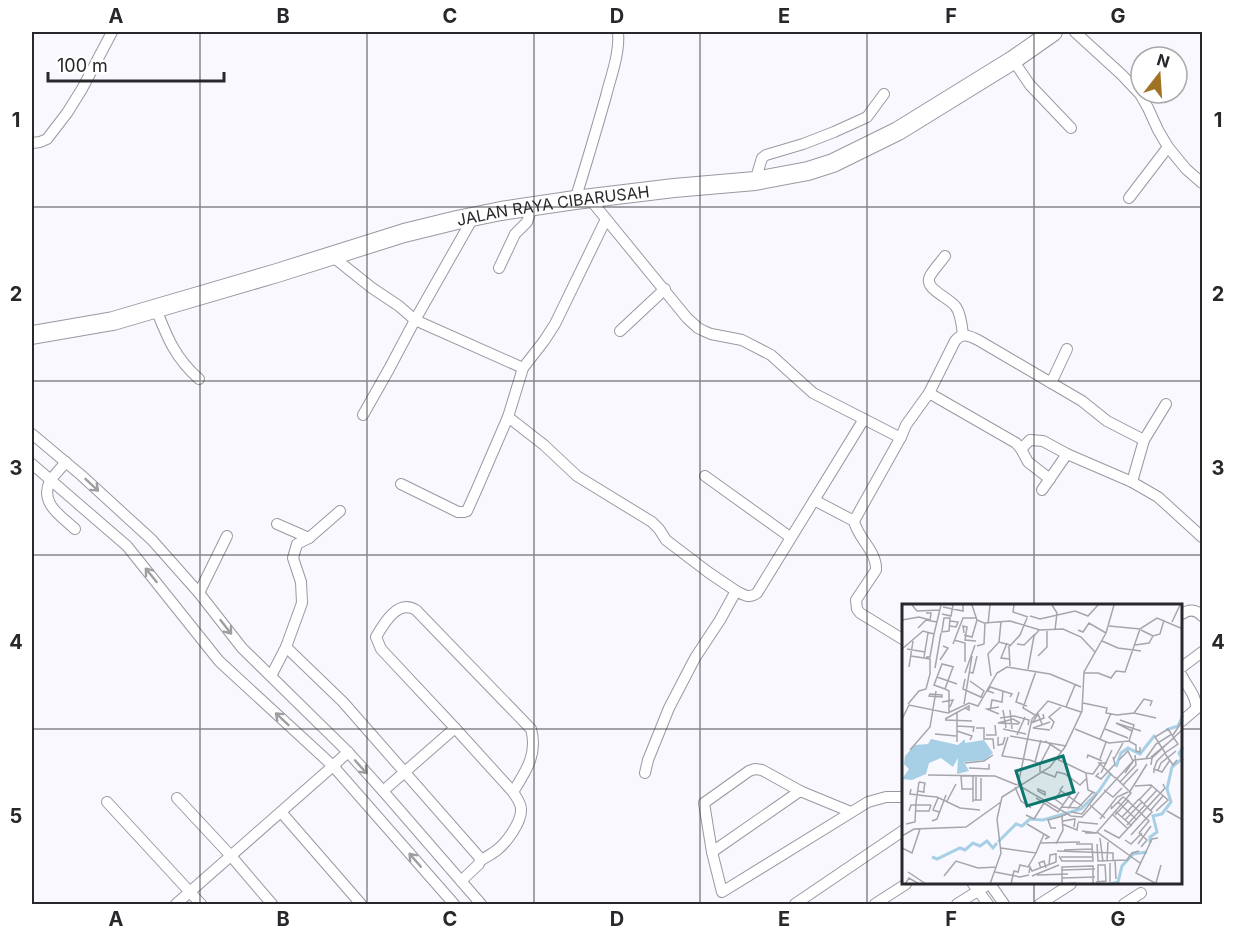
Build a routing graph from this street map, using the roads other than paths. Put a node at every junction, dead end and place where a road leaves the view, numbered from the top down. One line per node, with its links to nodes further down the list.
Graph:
1 (112, 32): 8 (street)
2 (618, 32): 13 (street)
3 (1053, 32): 5 (main road, JALAN RAYA CIBARUSAH)
4 (1075, 32): 9 (street)
5 (1013, 60): 7 (street); 10 (main road, JALAN RAYA CIBARUSAH)
6 (884, 94): 10 (street)
7 (1071, 128)
8 (32, 143)
9 (1168, 147): 11 (street); 12 (street)
10 (755, 181): 13 (main road, JALAN RAYA CIBARUSAH)
11 (1203, 183)
12 (1129, 198)
13 (582, 199): 14 (main road, JALAN RAYA CIBARUSAH); 16 (street)
14 (532, 207): 15 (main road, JALAN RAYA CIBARUSAH); 19 (street)
15 (474, 216): 17 (main road, JALAN RAYA CIBARUSAH); 22 (street)
16 (606, 219): 20 (street); 27 (street)
17 (332, 256): 21 (main road, JALAN RAYA CIBARUSAH); 22 (street)
18 (945, 256): 25 (street)
19 (499, 268)
20 (665, 290): 23 (street); 34 (street)
21 (156, 309): 24 (main road, JALAN RAYA CIBARUSAH); 28 (street)
22 (415, 321): 27 (street); 32 (street)
23 (620, 331)
24 (32, 335)
25 (963, 335): 29 (street); 30 (street)
26 (1067, 349): 29 (street)
27 (523, 368): 33 (street)
28 (199, 379)
29 (1051, 383): 37 (street)
30 (929, 393): 36 (street); 38 (street)
31 (1166, 404): 37 (street)
32 (363, 415)
33 (508, 417): 46 (street); 57 (street)
34 (864, 419): 36 (street); 48 (street)
35 (32, 434): 40 (street)
36 (901, 437): 50 (street)
37 (1144, 440): 45 (street)
38 (1021, 449): 39 (street); 43 (street)
39 (1067, 454): 43 (street); 45 (street)
40 (66, 462): 44 (street); 58 (street, one-way to 58)
41 (32, 464): 44 (street)
42 (705, 476): 54 (street)
43 (1050, 479): 47 (street)
44 (51, 480): 52 (street); 70 (street, one-way to 44)
45 (1132, 482): 55 (street)
46 (401, 484)
47 (1042, 490)
48 (814, 500): 50 (street); 54 (street)
49 (340, 511): 56 (street)
50 (854, 521): 61 (street)
51 (277, 524): 56 (street)
52 (75, 529)
53 (226, 536): 58 (street)
54 (790, 537): 57 (street)
55 (1203, 537)
56 (309, 538): 62 (street)
57 (736, 591): 72 (street)
58 (199, 593): 65 (street, one-way to 65)
59 (1183, 613): 60 (street)
60 (1203, 616)
61 (902, 639)
62 (286, 647): 65 (street); 71 (street)
63 (1203, 652): 64 (street)
64 (1183, 666)
65 (271, 676): 69 (street)
66 (1183, 678): 67 (street)
67 (1183, 720)
68 (455, 728): 71 (street); 75 (street); 75 (street)
69 (348, 752): 70 (street); 74 (street, one-way to 74)
70 (333, 766): 79 (street); 96 (street, one-way to 70)
71 (404, 772): 74 (street); 84 (street)
72 (645, 773)
73 (800, 790): 80 (street); 82 (street); 82 (street)
74 (383, 791): 85 (street)
75 (513, 792): 84 (street)
76 (902, 797): 80 (street)
77 (177, 798): 83 (street)
78 (107, 802): 90 (street)
79 (281, 812): 83 (street); 95 (street)
80 (851, 812): 82 (street)
81 (902, 831): 98 (street)
82 (712, 852)
83 (231, 856): 90 (street); 94 (street)
84 (480, 861): 85 (street)
85 (461, 882): 97 (street)
86 (904, 885): 99 (street)
87 (990, 885): 102 (street)
88 (1069, 885): 103 (street)
89 (975, 887): 100 (street); 101 (street)
90 (190, 892): 92 (street); 93 (street)
91 (1141, 893): 104 (street)
92 (176, 904)
93 (201, 904)
94 (272, 904)
95 (361, 904)
96 (454, 904)
97 (481, 904)
98 (795, 904)
99 (875, 904)
100 (957, 904)
101 (988, 904)
102 (1004, 904)
103 (1040, 904)
104 (1124, 904)

